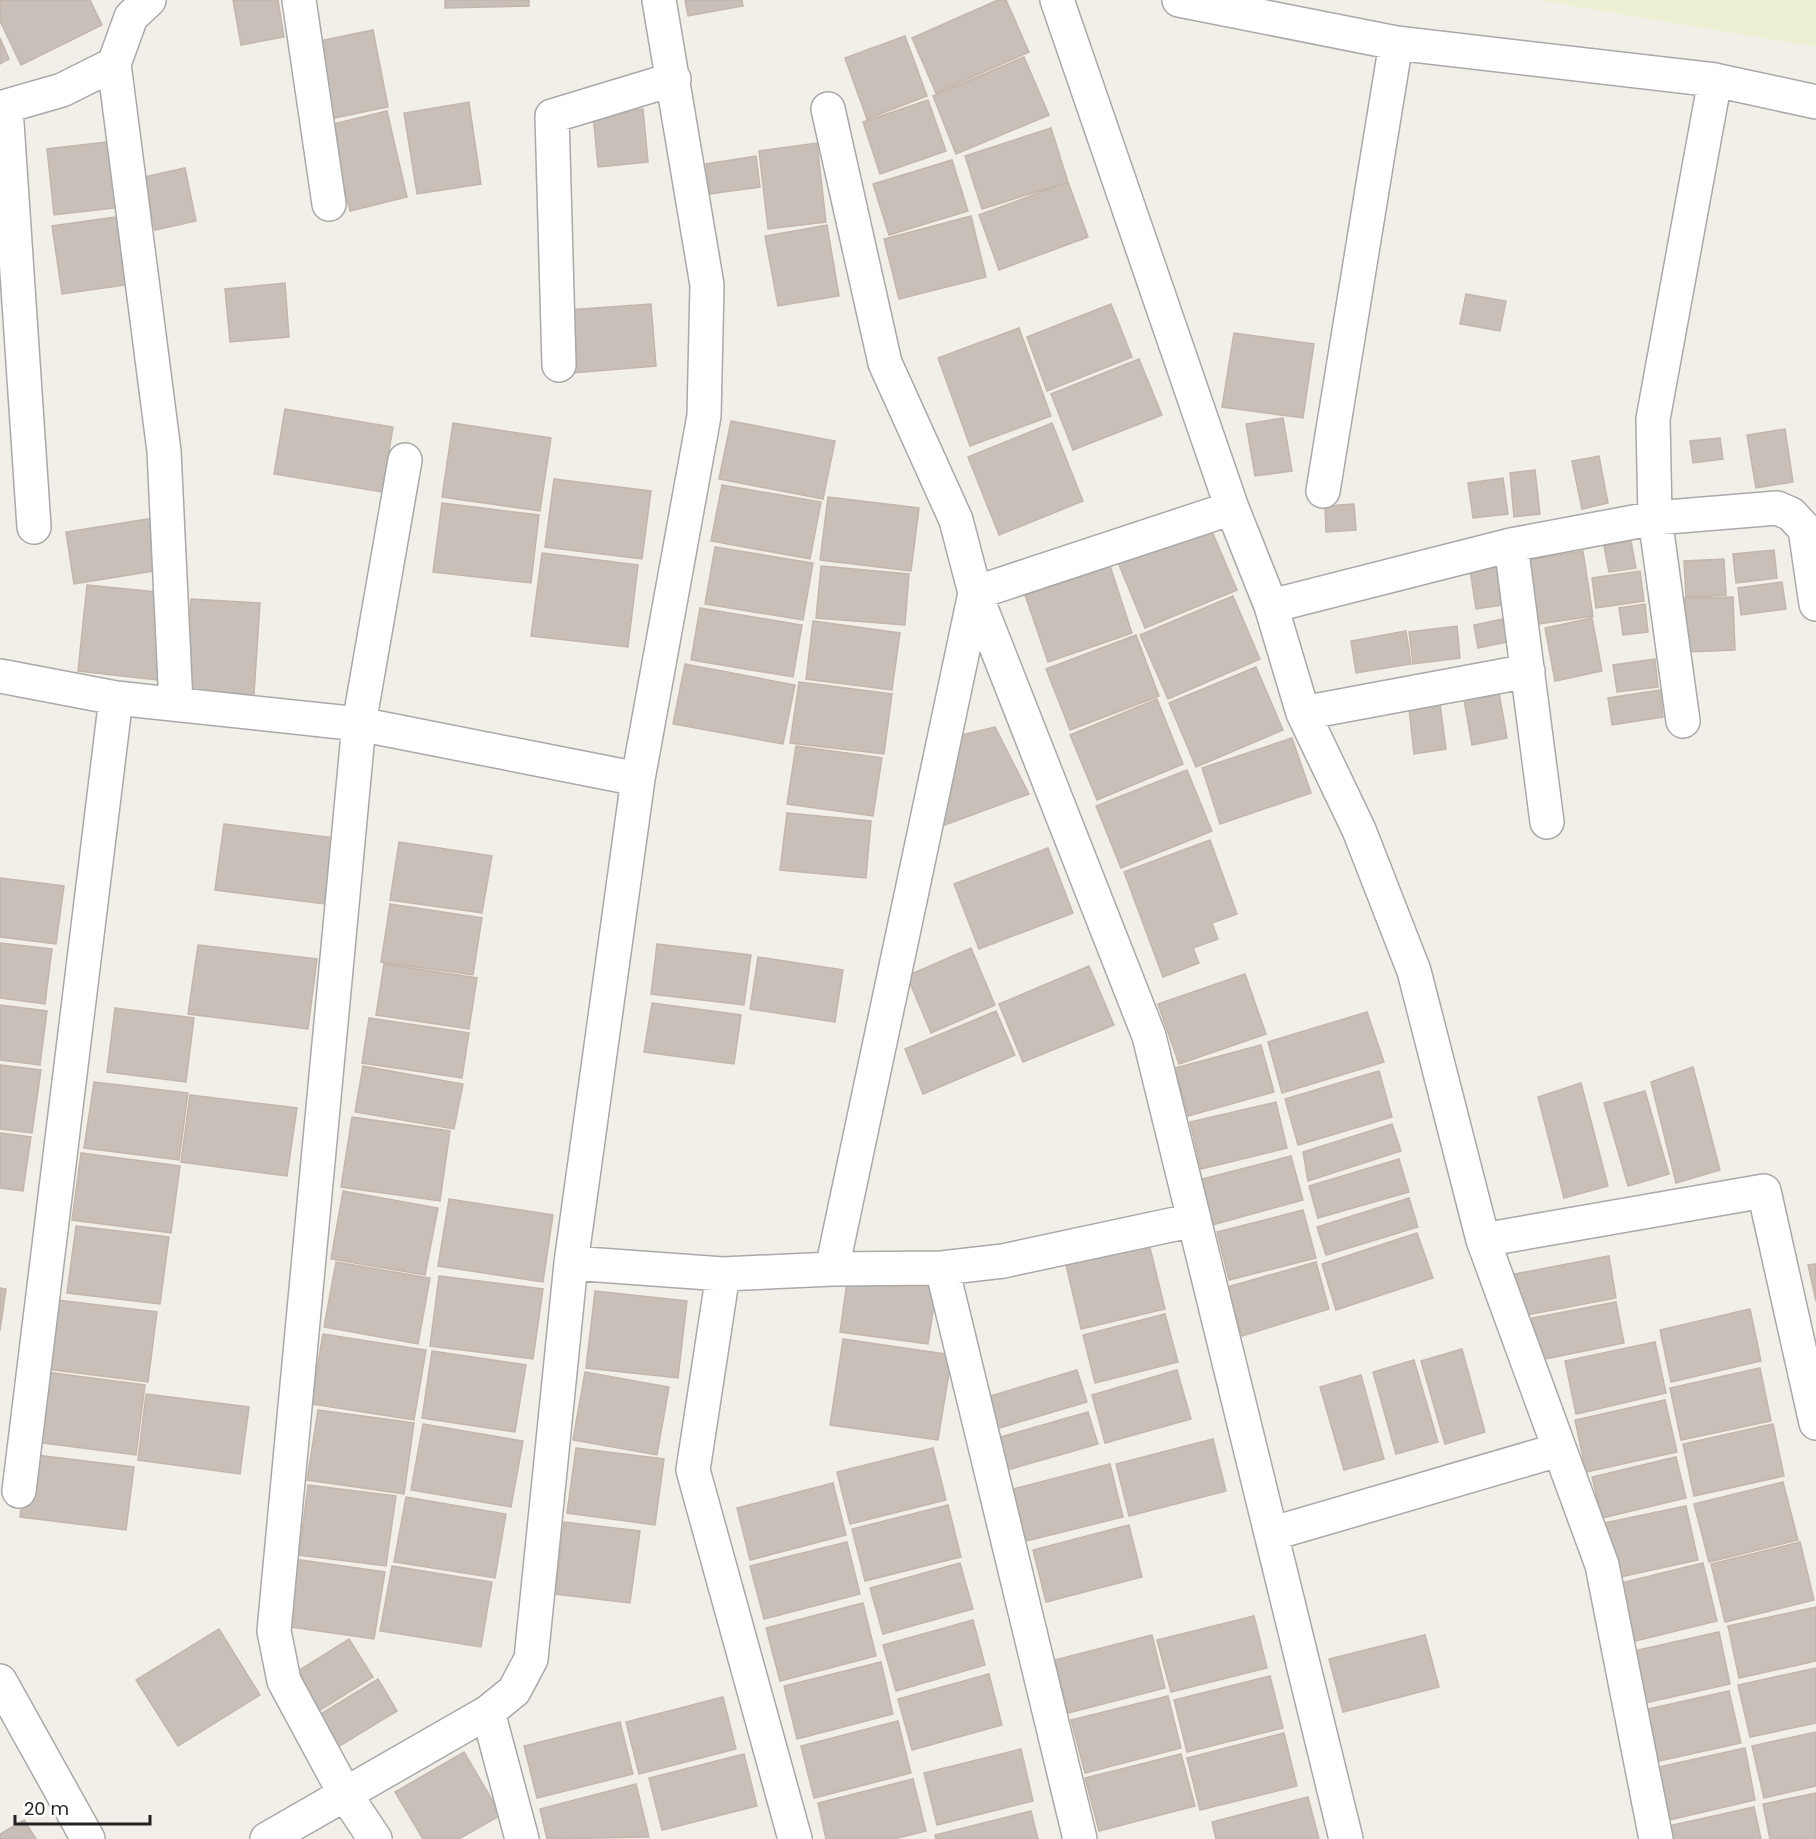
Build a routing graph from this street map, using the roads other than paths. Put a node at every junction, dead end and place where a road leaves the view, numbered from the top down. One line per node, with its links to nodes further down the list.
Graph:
1 (300, 0): 13 (street)
2 (659, 0): 8 (street)
3 (1057, 0): 17 (street)
4 (1179, 0): 6 (street)
5 (135, 6): 7 (street)
6 (1396, 43): 9 (street); 16 (street)
7 (114, 64): 11 (street); 27 (street)
8 (674, 79): 14 (street); 31 (street)
9 (1715, 80): 10 (street); 18 (street)
10 (1816, 102)
11 (3, 108): 19 (street)
12 (828, 109): 21 (street)
13 (329, 204)
14 (559, 365)
15 (405, 460): 30 (street)
16 (1323, 491)
17 (1232, 507): 21 (street); 23 (street)
18 (1655, 518): 20 (street); 22 (street); 29 (street)
19 (34, 527)
20 (1511, 545): 23 (street); 24 (street)
21 (975, 593): 33 (street); 37 (street)
22 (1816, 604)
23 (1270, 606): 28 (street)
24 (1528, 671): 28 (street); 32 (street)
25 (0, 676): 26 (street)
26 (116, 698): 27 (street); 41 (street)
27 (176, 704): 30 (street)
28 (1303, 713): 34 (street)
29 (1683, 720)
30 (359, 724): 31 (street); 45 (street)
31 (638, 779): 35 (street)
32 (1547, 822)
33 (1194, 1220): 36 (street); 42 (street)
34 (1483, 1240): 39 (street); 40 (street)
35 (571, 1263): 38 (street); 44 (street)
36 (942, 1268): 37 (street); 51 (street)
37 (832, 1269): 38 (street)
38 (723, 1274): 50 (street)
39 (1816, 1423)
40 (1558, 1450): 42 (street); 53 (street)
41 (19, 1491)
42 (1271, 1534): 52 (street)
43 (0, 1682): 46 (street)
44 (488, 1712): 45 (street); 49 (street)
45 (345, 1794): 47 (street); 48 (street)
46 (88, 1839)
47 (267, 1839)
48 (375, 1839)
49 (522, 1839)
50 (795, 1839)
51 (1080, 1839)
52 (1346, 1839)
53 (1656, 1839)

